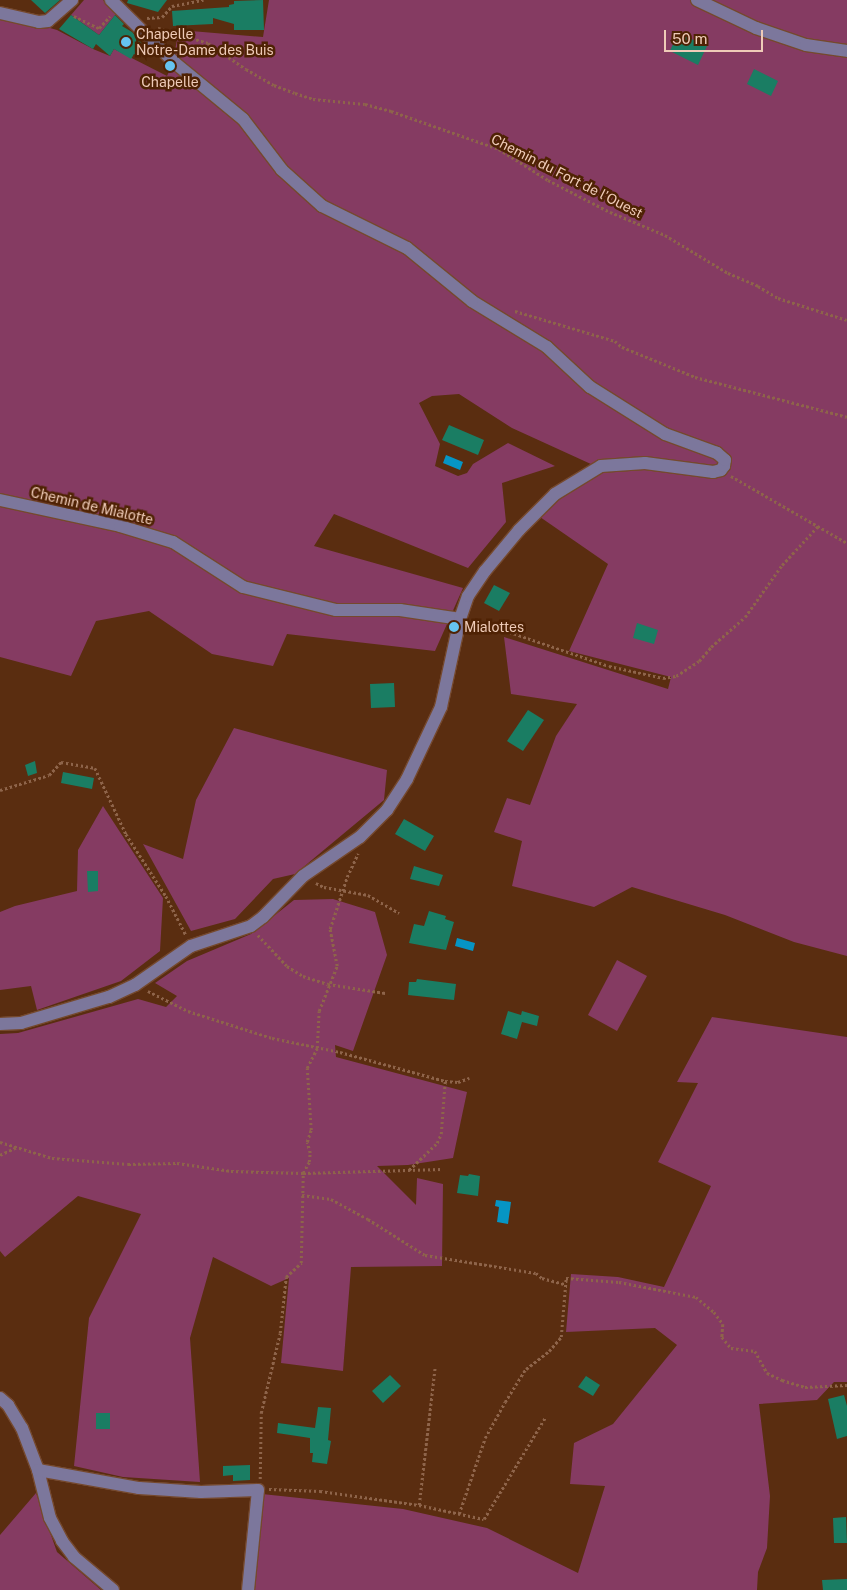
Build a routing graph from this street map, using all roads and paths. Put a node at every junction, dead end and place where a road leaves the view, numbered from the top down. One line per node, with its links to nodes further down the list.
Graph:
1 (72, 0): 5 (street)
2 (202, 0): 7 (path)
3 (697, 0): 8 (street)
4 (114, 4): 6 (path); 7 (street)
5 (0, 13)
6 (72, 14)
7 (130, 19): 10 (path, Chemin du Fort de l'Ouest); 12 (street)
8 (847, 51)
9 (508, 310): 11 (path)
10 (847, 320)
11 (847, 417)
12 (721, 470): 14 (path); 16 (street)
13 (0, 500): 16 (street, Chemin de Mialotte)
14 (819, 525): 15 (path); 16 (path)
15 (847, 543)
16 (460, 619): 18 (street)
17 (0, 790): 23 (path)
18 (360, 837): 19 (street); 20 (path)
19 (303, 876): 20 (path); 22 (street)
20 (344, 891): 21 (path); 24 (path)
21 (398, 913)
22 (251, 926): 23 (street); 24 (path)
23 (192, 946): 25 (street)
24 (328, 984): 26 (path); 28 (path)
25 (135, 985): 27 (street); 28 (path)
26 (385, 993)
27 (0, 1024)
28 (317, 1048): 30 (path); 36 (path)
29 (469, 1078): 30 (path)
30 (445, 1080): 35 (path)
31 (0, 1142): 32 (path)
32 (18, 1147): 33 (path); 36 (path)
33 (0, 1155)
34 (442, 1169): 35 (path)
35 (409, 1170): 36 (path)
36 (303, 1173): 37 (path)
37 (302, 1195): 38 (path); 44 (path)
38 (565, 1284): 40 (path); 46 (path)
39 (435, 1367): 45 (path)
40 (847, 1385)
41 (0, 1398): 43 (street)
42 (545, 1418): 46 (path)
43 (38, 1470): 44 (street); 47 (street)
44 (258, 1490): 45 (path); 48 (street)
45 (419, 1505): 46 (path)
46 (459, 1514)
47 (113, 1590)
48 (248, 1590)

